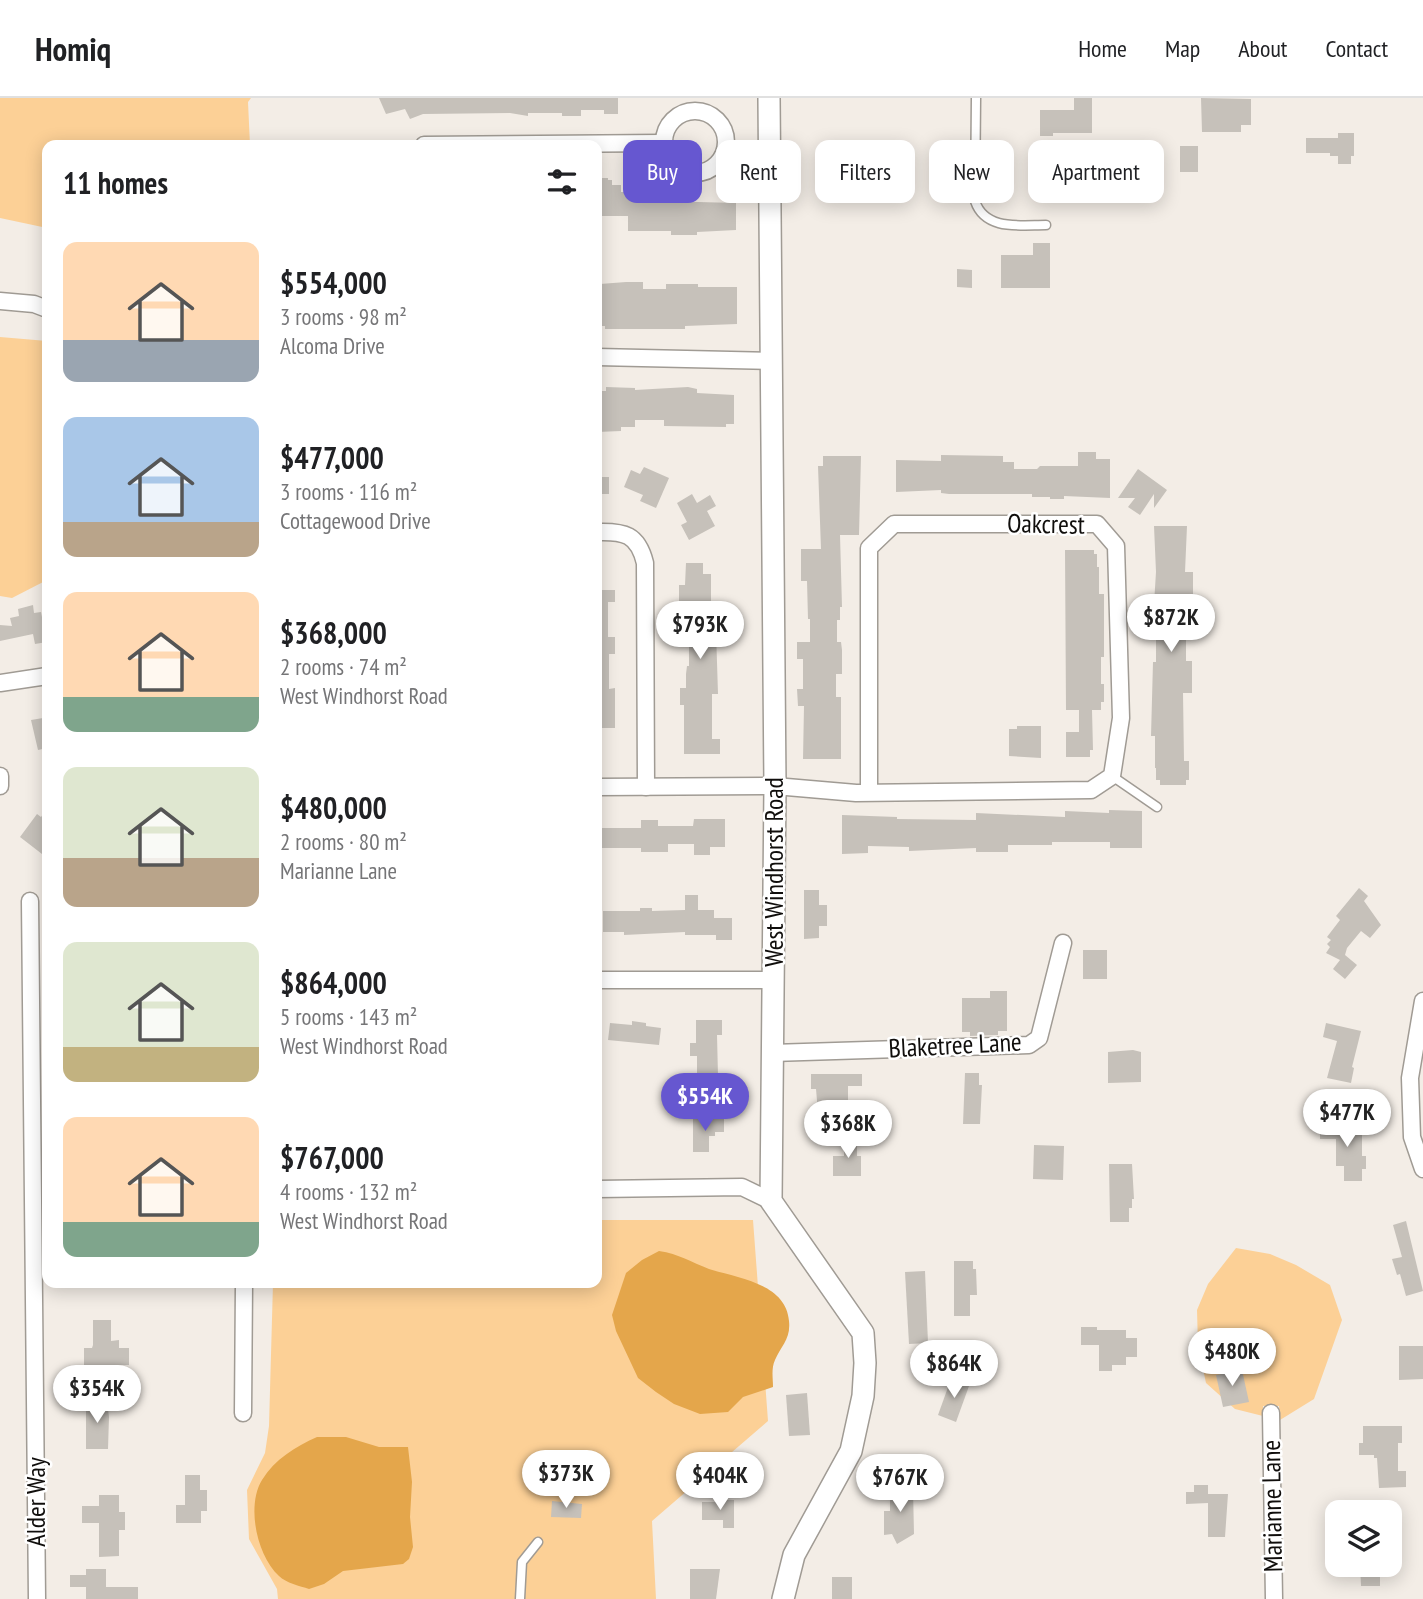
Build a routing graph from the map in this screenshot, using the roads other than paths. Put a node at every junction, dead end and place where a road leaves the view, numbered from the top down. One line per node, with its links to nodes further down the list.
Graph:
1 (769, 98): 9 (street, West Windhorst Road)
2 (976, 98): 5 (lane)
3 (623, 143): 4 (street)
4 (602, 144)
5 (1046, 225)
6 (0, 301): 7 (street)
7 (42, 307)
8 (602, 357): 9 (street)
9 (771, 361): 16 (street, West Windhorst Road)
10 (602, 532): 18 (street)
11 (42, 677): 12 (street)
12 (0, 683)
13 (0, 776): 15 (street)
14 (1112, 776): 19 (street); 19 (street, Oakcrest); 20 (lane)
15 (0, 786)
16 (775, 786): 18 (street); 19 (street); 24 (street, West Windhorst Road)
17 (602, 787): 18 (street)
18 (646, 787)
19 (869, 792)
20 (1157, 807)
21 (30, 901): 29 (street, Alder Way)
22 (1063, 943): 26 (street, Blaketree Lane)
23 (602, 980): 24 (street)
24 (773, 980): 26 (street, West Windhorst Road)
25 (1423, 1001): 27 (street)
26 (772, 1053): 30 (street, West Windhorst Road)
27 (1423, 1169)
28 (602, 1189): 30 (street)
29 (40, 1197): 35 (street, Alder Way)
30 (771, 1200): 37 (street)
31 (244, 1288): 32 (street)
32 (243, 1413)
33 (1271, 1413): 38 (street, Marianne Lane)
34 (538, 1542): 36 (lane)
35 (37, 1599)
36 (520, 1599)
37 (783, 1599)
38 (1273, 1599)

